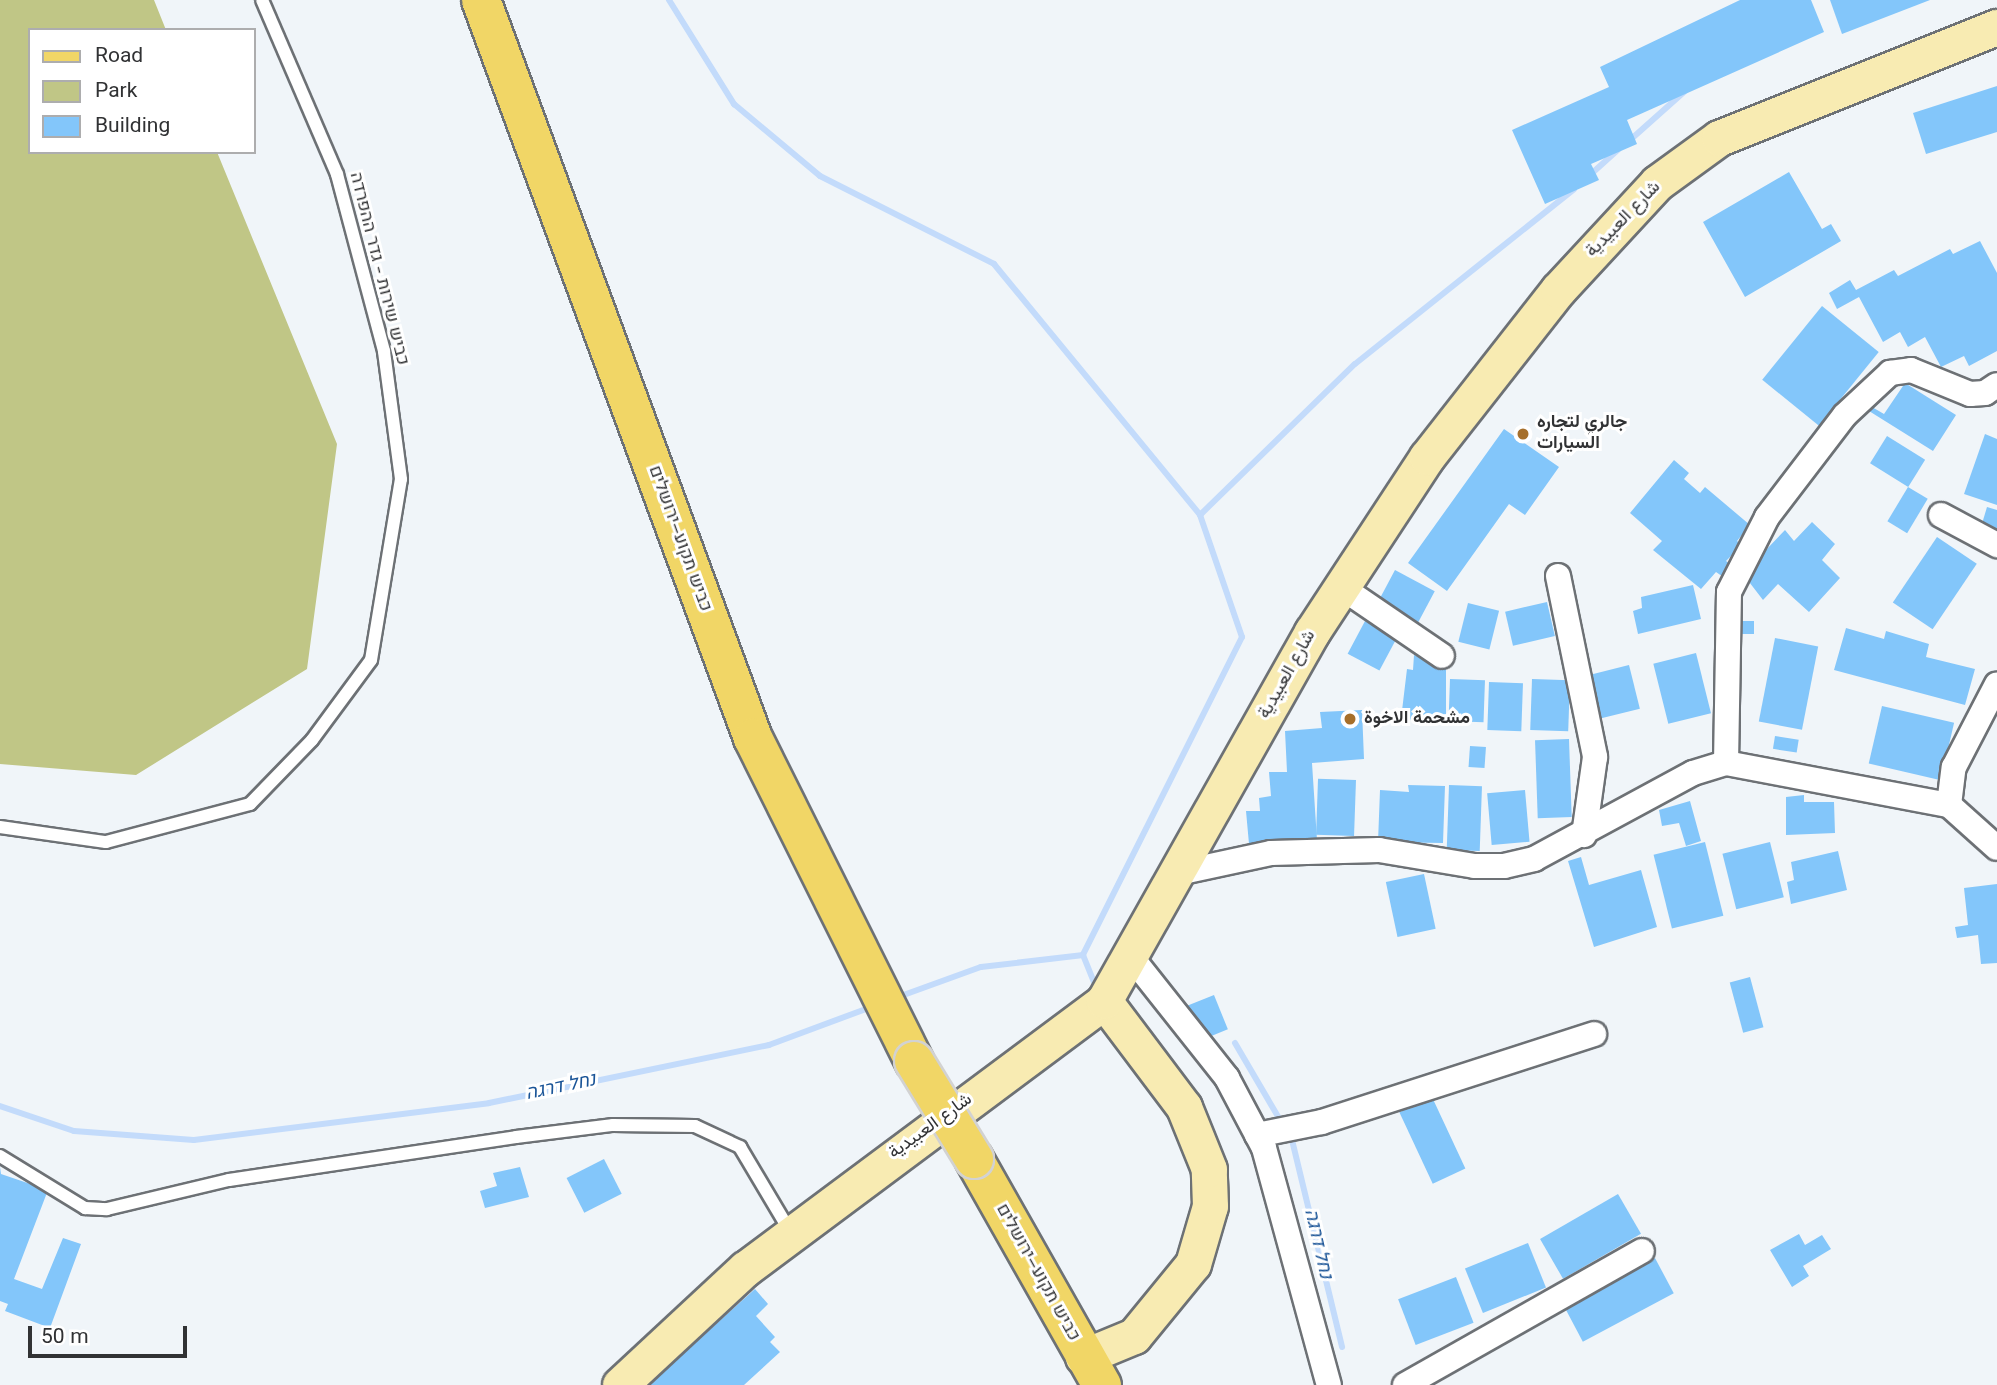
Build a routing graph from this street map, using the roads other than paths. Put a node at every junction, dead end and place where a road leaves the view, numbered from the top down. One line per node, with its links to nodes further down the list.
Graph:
1 (262, 0): 13 (lane, כביש שירות - גדר ההפרדה)
2 (481, 0): 24 (main road, כביש תקוע–ירושלים, bridge)
3 (1997, 27): 8 (main road, شارع العبيدية)
4 (1997, 384): 11 (street)
5 (1941, 515): 6 (street)
6 (1997, 545)
7 (1558, 576): 14 (street)
8 (1341, 587): 9 (street); 16 (main road, شارع العبيدية)
9 (1442, 656)
10 (1997, 684): 12 (street)
11 (1726, 763): 12 (street); 14 (street)
12 (1948, 805): 15 (street)
13 (0, 827)
14 (1584, 835): 16 (street)
15 (1997, 848)
16 (1178, 873): 17 (main road, شارع العبيدية)
17 (1132, 958): 18 (main road, شارع العبيدية); 20 (street)
18 (1104, 1001): 22 (main road, شارع العبيدية); 24 (main road)
19 (1594, 1034): 20 (street)
20 (1257, 1135): 26 (street)
21 (0, 1156): 22 (lane)
22 (791, 1233): 25 (main road, شارع العبيدية)
23 (1643, 1251): 27 (street)
24 (1092, 1371)
25 (620, 1385)
26 (1329, 1385)
27 (1405, 1385)

